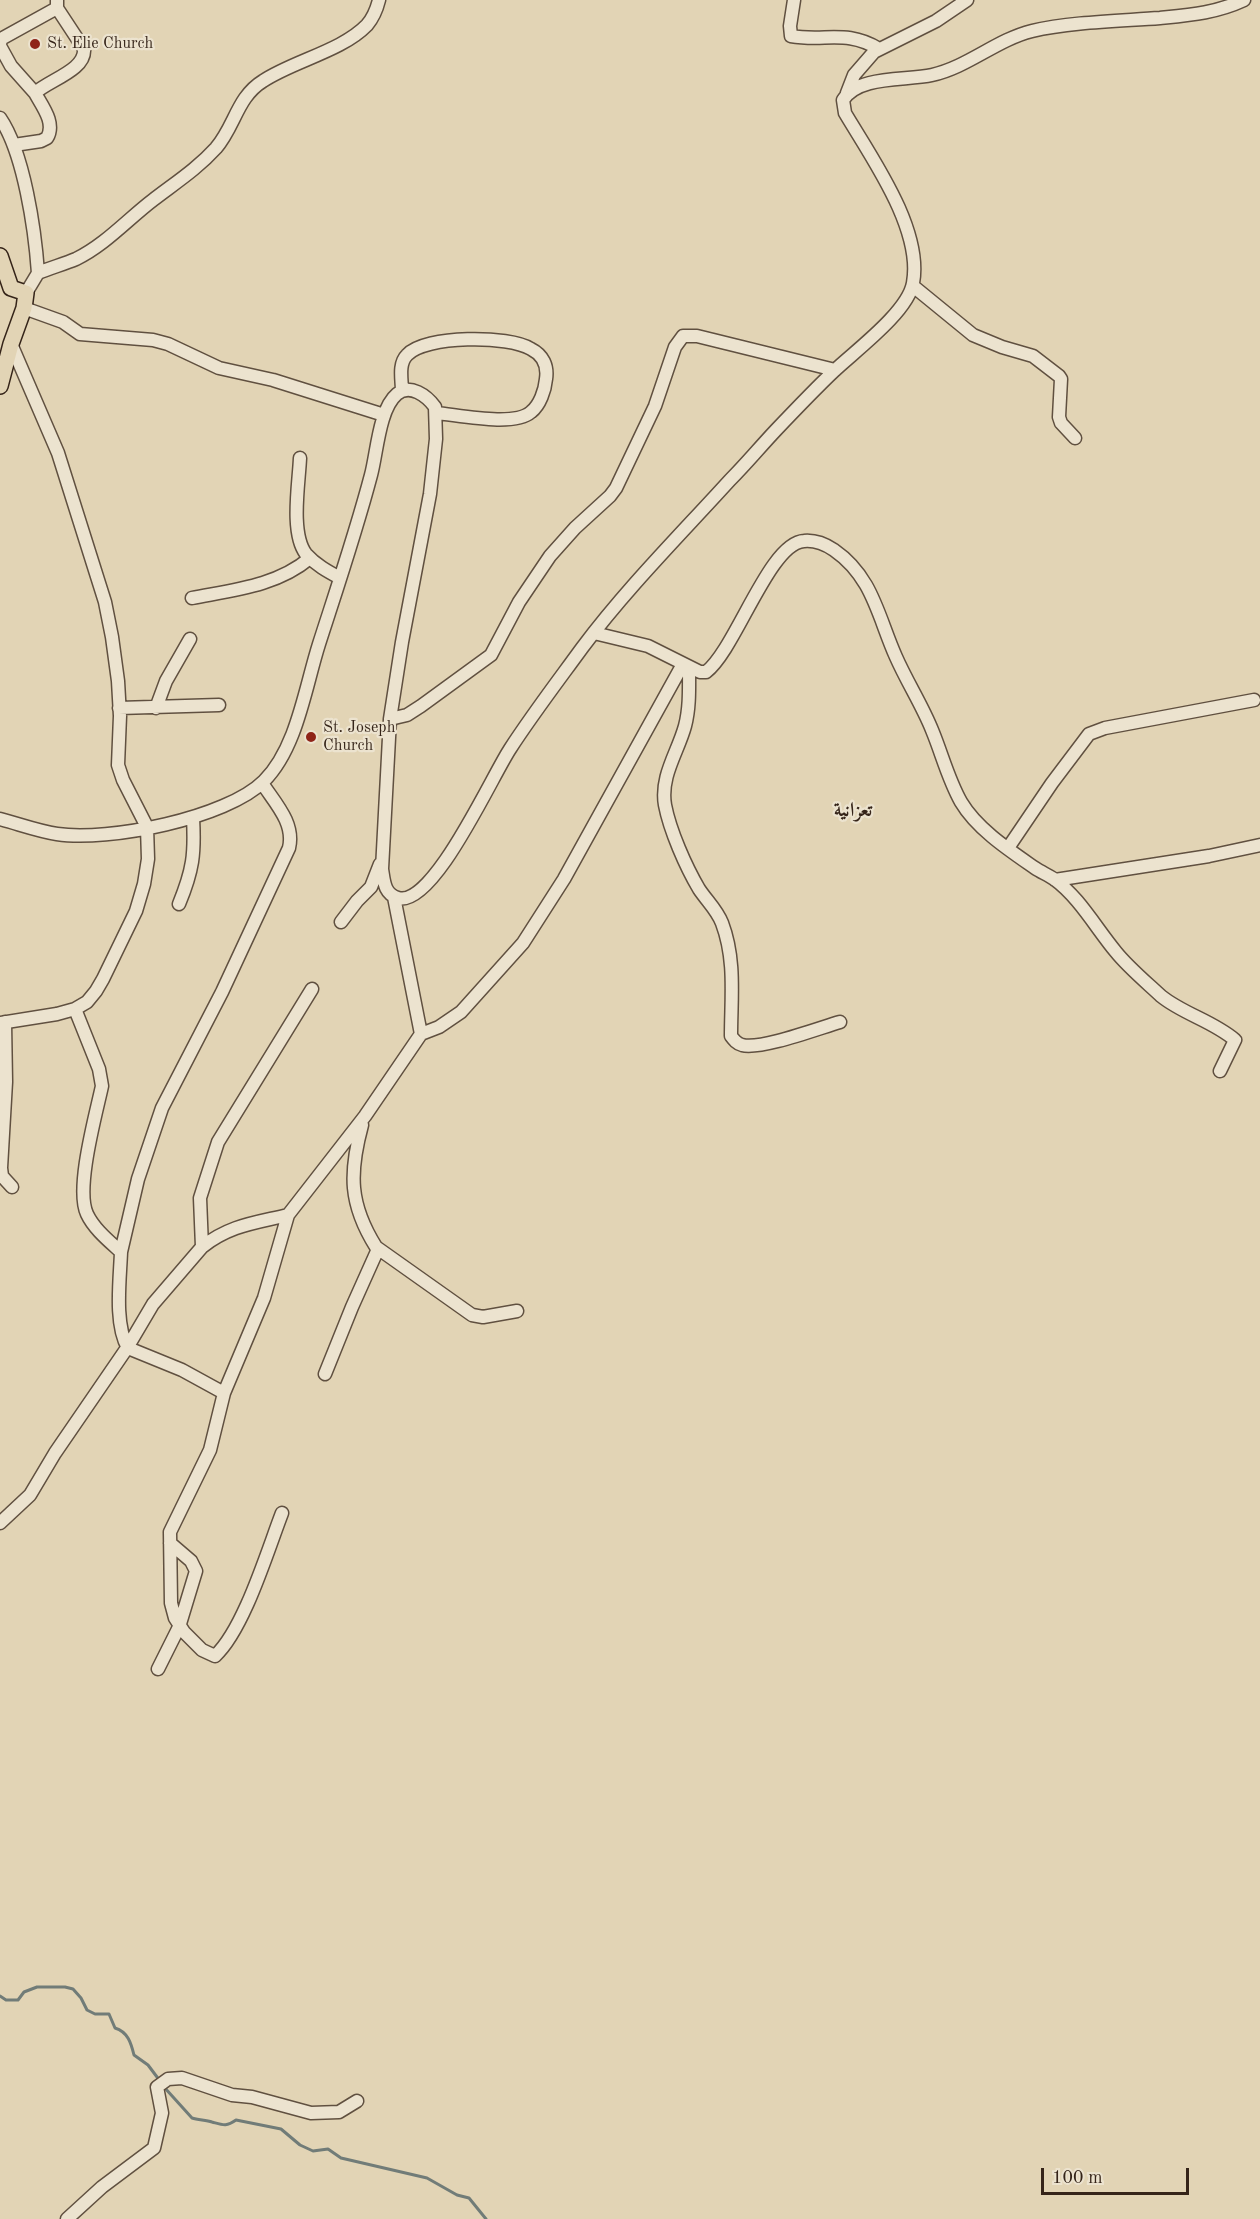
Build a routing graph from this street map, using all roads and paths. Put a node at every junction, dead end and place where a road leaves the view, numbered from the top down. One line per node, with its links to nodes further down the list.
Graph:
1 (379, 0): 13 (street)
2 (794, 0): 7 (street)
3 (967, 0): 7 (street)
4 (1244, 0): 9 (street)
5 (57, 4): 6 (street); 8 (street)
6 (0, 45): 8 (street)
7 (879, 49): 9 (street)
8 (35, 93): 11 (street)
9 (847, 94): 14 (street)
10 (0, 118): 11 (street)
11 (14, 145): 13 (street)
12 (0, 256): 15 (main road)
13 (38, 273): 15 (street)
14 (913, 286): 17 (street); 22 (street)
15 (25, 300): 16 (main road); 21 (street)
16 (11, 344): 18 (main road); 32 (street)
17 (835, 370): 27 (street); 34 (street)
18 (0, 386)
19 (402, 391): 20 (street); 20 (street); 21 (street)
20 (436, 413): 34 (street)
21 (384, 415): 25 (street)
22 (1075, 438)
23 (300, 458): 24 (street)
24 (310, 558): 25 (street); 26 (street)
25 (340, 578): 35 (street)
26 (192, 597)
27 (594, 633): 29 (street); 43 (street)
28 (190, 639): 33 (street)
29 (686, 665): 40 (street); 48 (street); 50 (street)
30 (1254, 700): 40 (street)
31 (219, 705): 33 (street)
32 (119, 708): 33 (street); 38 (street)
33 (156, 708)
34 (390, 718): 41 (street)
35 (262, 783): 36 (street); 57 (street)
36 (193, 818): 38 (street); 44 (street)
37 (0, 819): 38 (street)
38 (147, 827): 47 (street)
39 (1260, 845): 42 (street)
40 (1008, 848): 42 (street)
41 (383, 857): 43 (street); 45 (street)
42 (1055, 880): 51 (street)
43 (394, 897): 50 (street)
44 (179, 904)
45 (341, 922)
46 (312, 988): 55 (street)
47 (75, 1009): 49 (street); 57 (street)
48 (840, 1022)
49 (2, 1023): 53 (street)
50 (421, 1034): 52 (street)
51 (1220, 1071)
52 (365, 1116): 54 (street); 56 (street)
53 (12, 1187)
54 (288, 1215): 55 (street); 61 (street)
55 (202, 1247): 59 (street)
56 (378, 1249): 58 (street); 60 (street)
57 (121, 1252): 59 (street)
58 (517, 1311)
59 (127, 1348): 61 (street); 63 (street)
60 (325, 1374)
61 (224, 1393): 64 (street)
62 (282, 1513): 65 (street)
63 (0, 1523)
64 (170, 1543): 65 (street); 65 (street)
65 (179, 1627): 66 (street)
66 (158, 1669)
67 (357, 2101): 68 (street)
68 (67, 2219)

